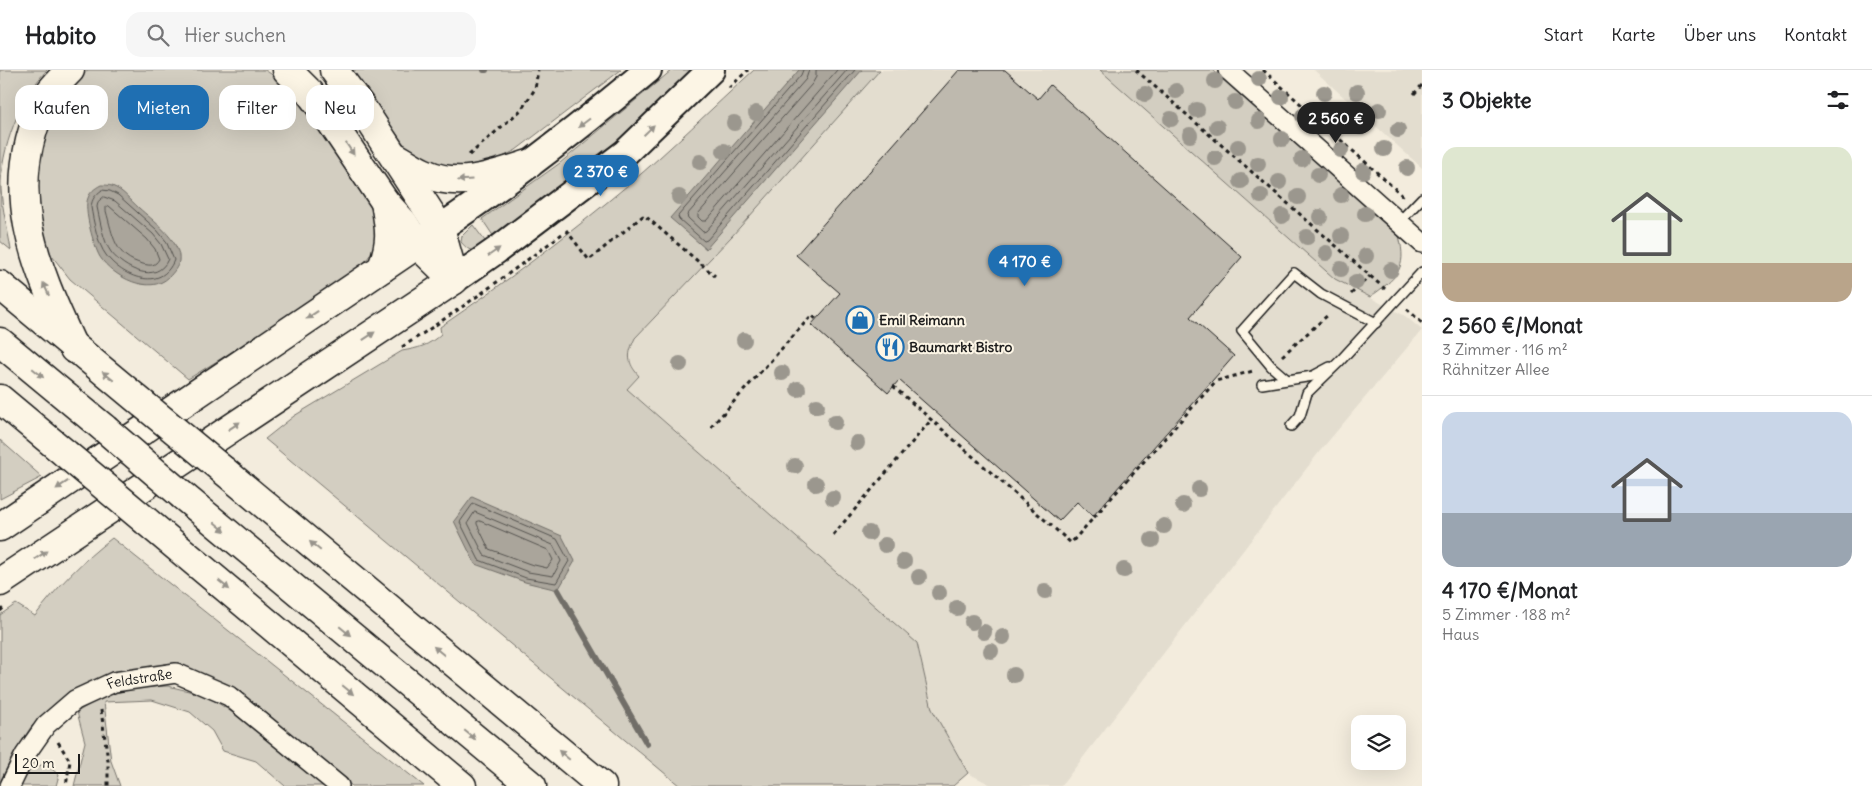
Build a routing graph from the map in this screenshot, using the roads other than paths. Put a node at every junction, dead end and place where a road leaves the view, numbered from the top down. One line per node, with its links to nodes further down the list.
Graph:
1 (70, 70): 21 (main road, one-way to 1)
2 (287, 70): 10 (main road, one-way to 10)
3 (334, 70): 7 (main road)
4 (648, 70): 8 (main road, one-way to 8)
5 (712, 70): 17 (main road, one-way to 5)
6 (1228, 70): 11 (street)
7 (392, 155): 8 (main road, one-way to 7); 12 (main road)
8 (529, 164): 12 (main road)
9 (1422, 198): 11 (lane)
10 (385, 202): 14 (main road); 15 (main road)
11 (1399, 222): 13 (street)
12 (440, 228): 14 (main road); 17 (main road)
13 (1422, 243)
14 (417, 244): 15 (main road); 17 (main road)
15 (382, 268): 27 (main road, one-way to 27)
16 (1422, 272): 19 (lane)
17 (454, 280): 28 (main road, one-way to 17)
18 (0, 285): 21 (main road)
19 (1376, 323): 22 (lane); 23 (lane)
20 (0, 342): 32 (main road, one-way to 32, bridge)
21 (74, 348): 33 (main road, one-way to 21, bridge)
22 (1339, 362): 23 (lane); 26 (lane)
23 (1286, 380): 24 (lane)
24 (1262, 384)
25 (0, 398): 31 (main road, one-way to 31, bridge)
26 (1291, 426)
27 (0, 526)
28 (0, 582)
29 (10, 786): 30 (street, Feldstraße)
30 (339, 786)
31 (462, 786)
32 (532, 786)
33 (602, 786)

